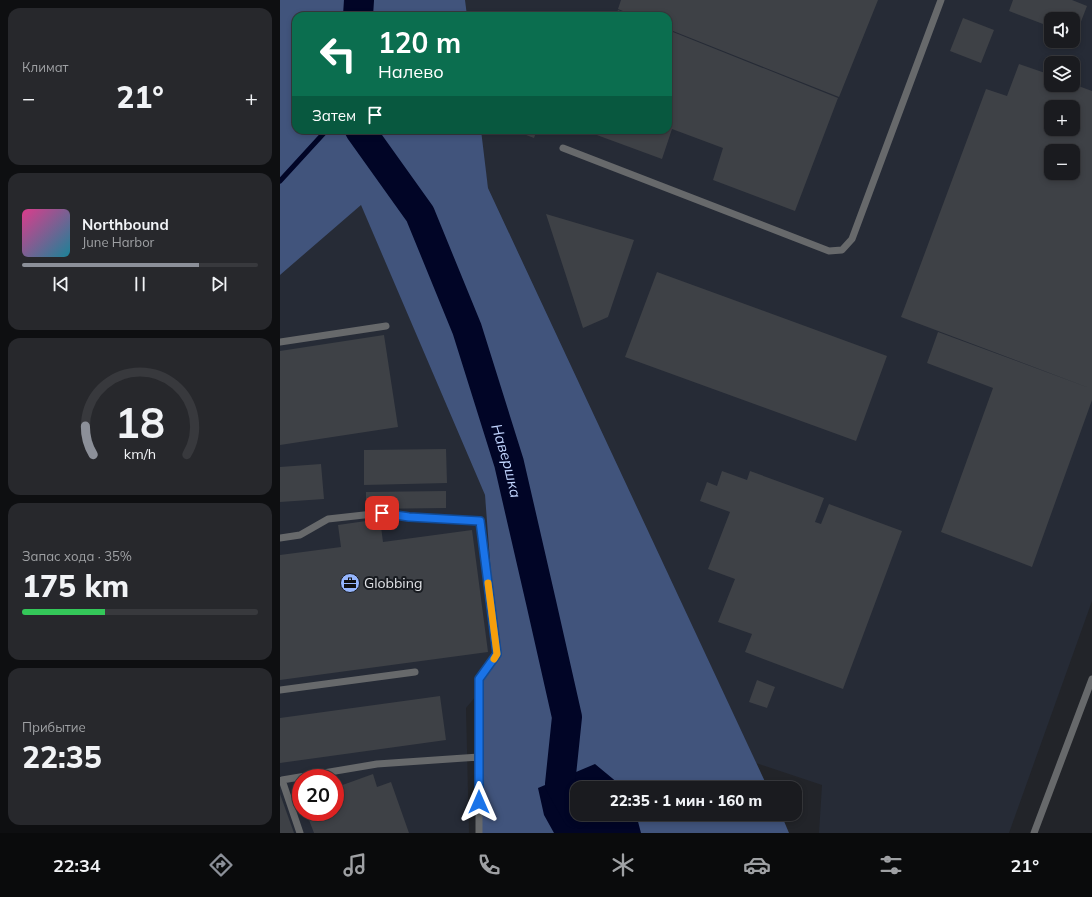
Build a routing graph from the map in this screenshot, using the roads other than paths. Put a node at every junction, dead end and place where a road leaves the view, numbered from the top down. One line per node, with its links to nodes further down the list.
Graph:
1 (941, 0): 2 (lane)
2 (563, 148)
3 (386, 326): 4 (lane)
4 (280, 342)
5 (280, 538): 9 (lane)
6 (415, 672): 8 (lane)
7 (1092, 679): 12 (lane)
8 (280, 690)
9 (479, 757): 10 (lane); 11 (lane)
10 (300, 833)
11 (479, 833)
12 (1034, 833)

